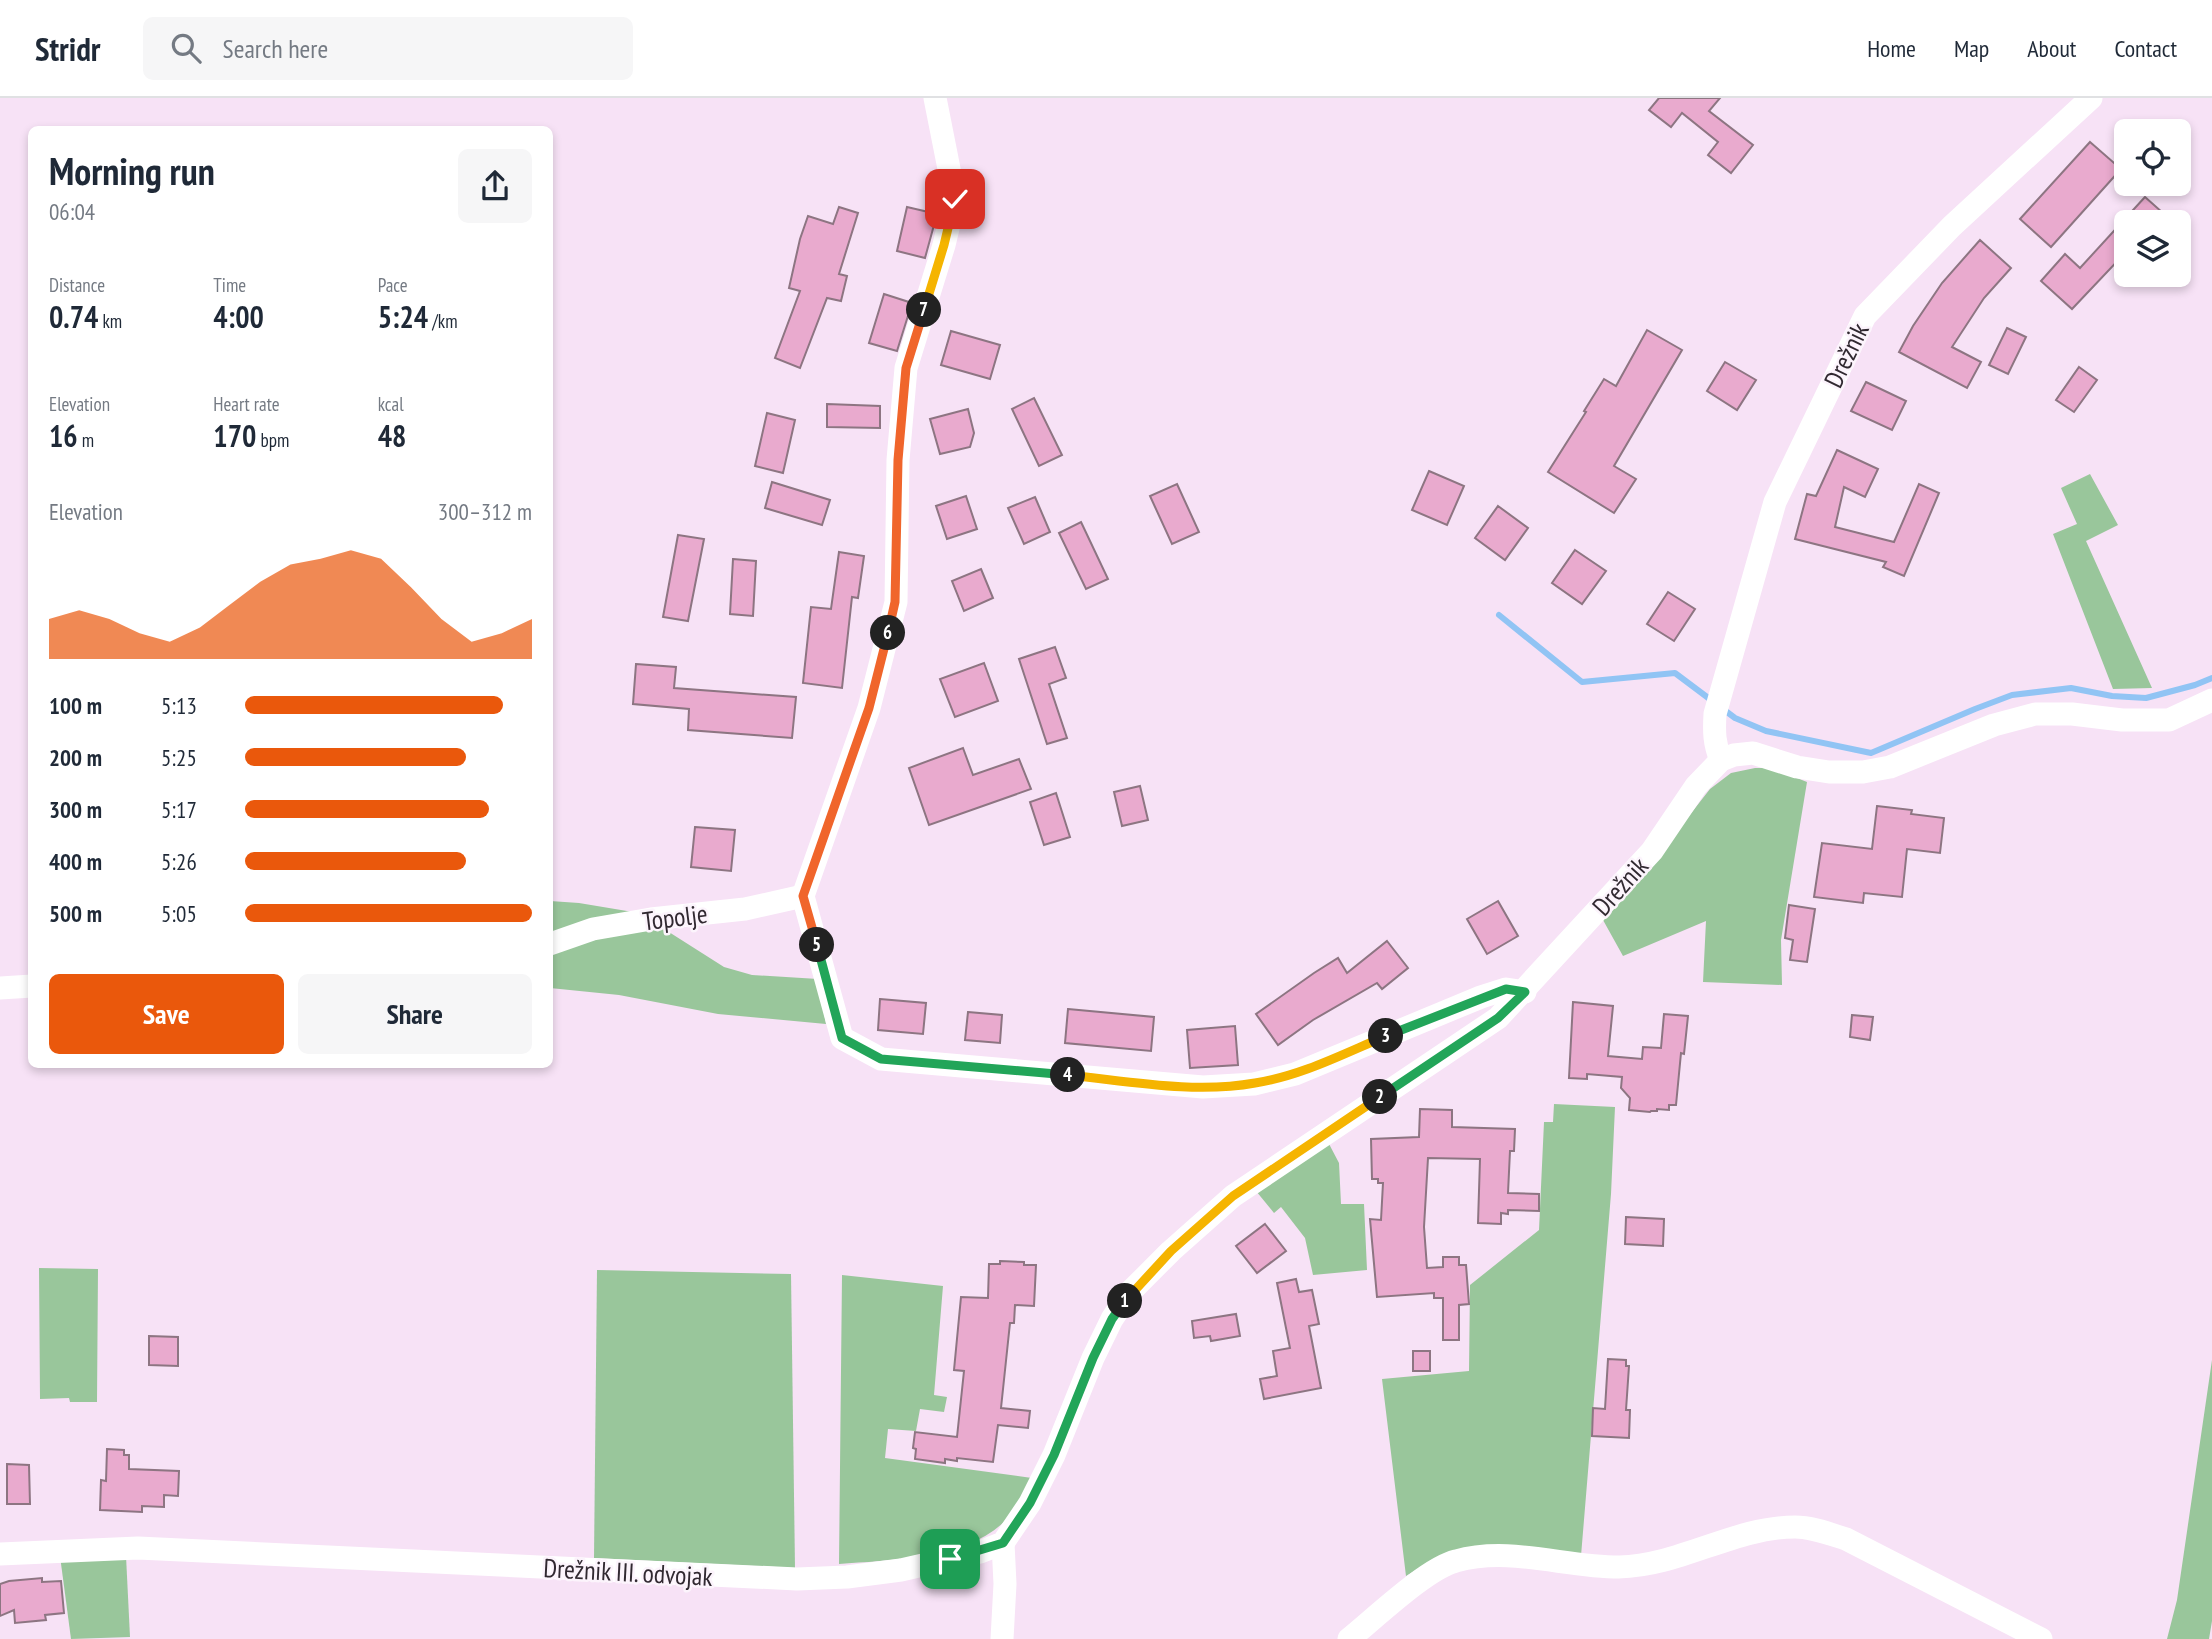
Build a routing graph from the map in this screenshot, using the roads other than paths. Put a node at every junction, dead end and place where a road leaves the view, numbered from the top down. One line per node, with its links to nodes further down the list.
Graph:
1 (935, 98): 5 (street)
2 (2091, 98): 4 (street, Drežnik)
3 (2212, 700): 4 (street)
4 (1721, 760): 9 (street, Drežnik)
5 (803, 896): 6 (street, Topolje); 9 (street)
6 (553, 943)
7 (28, 986): 8 (street)
8 (0, 988)
9 (1525, 992): 10 (street, Drežnik)
10 (1003, 1543): 11 (street, Drežnik III. odvojak); 12 (street)
11 (0, 1554)
12 (1002, 1639)
13 (1349, 1639): 14 (street)
14 (2041, 1639)

